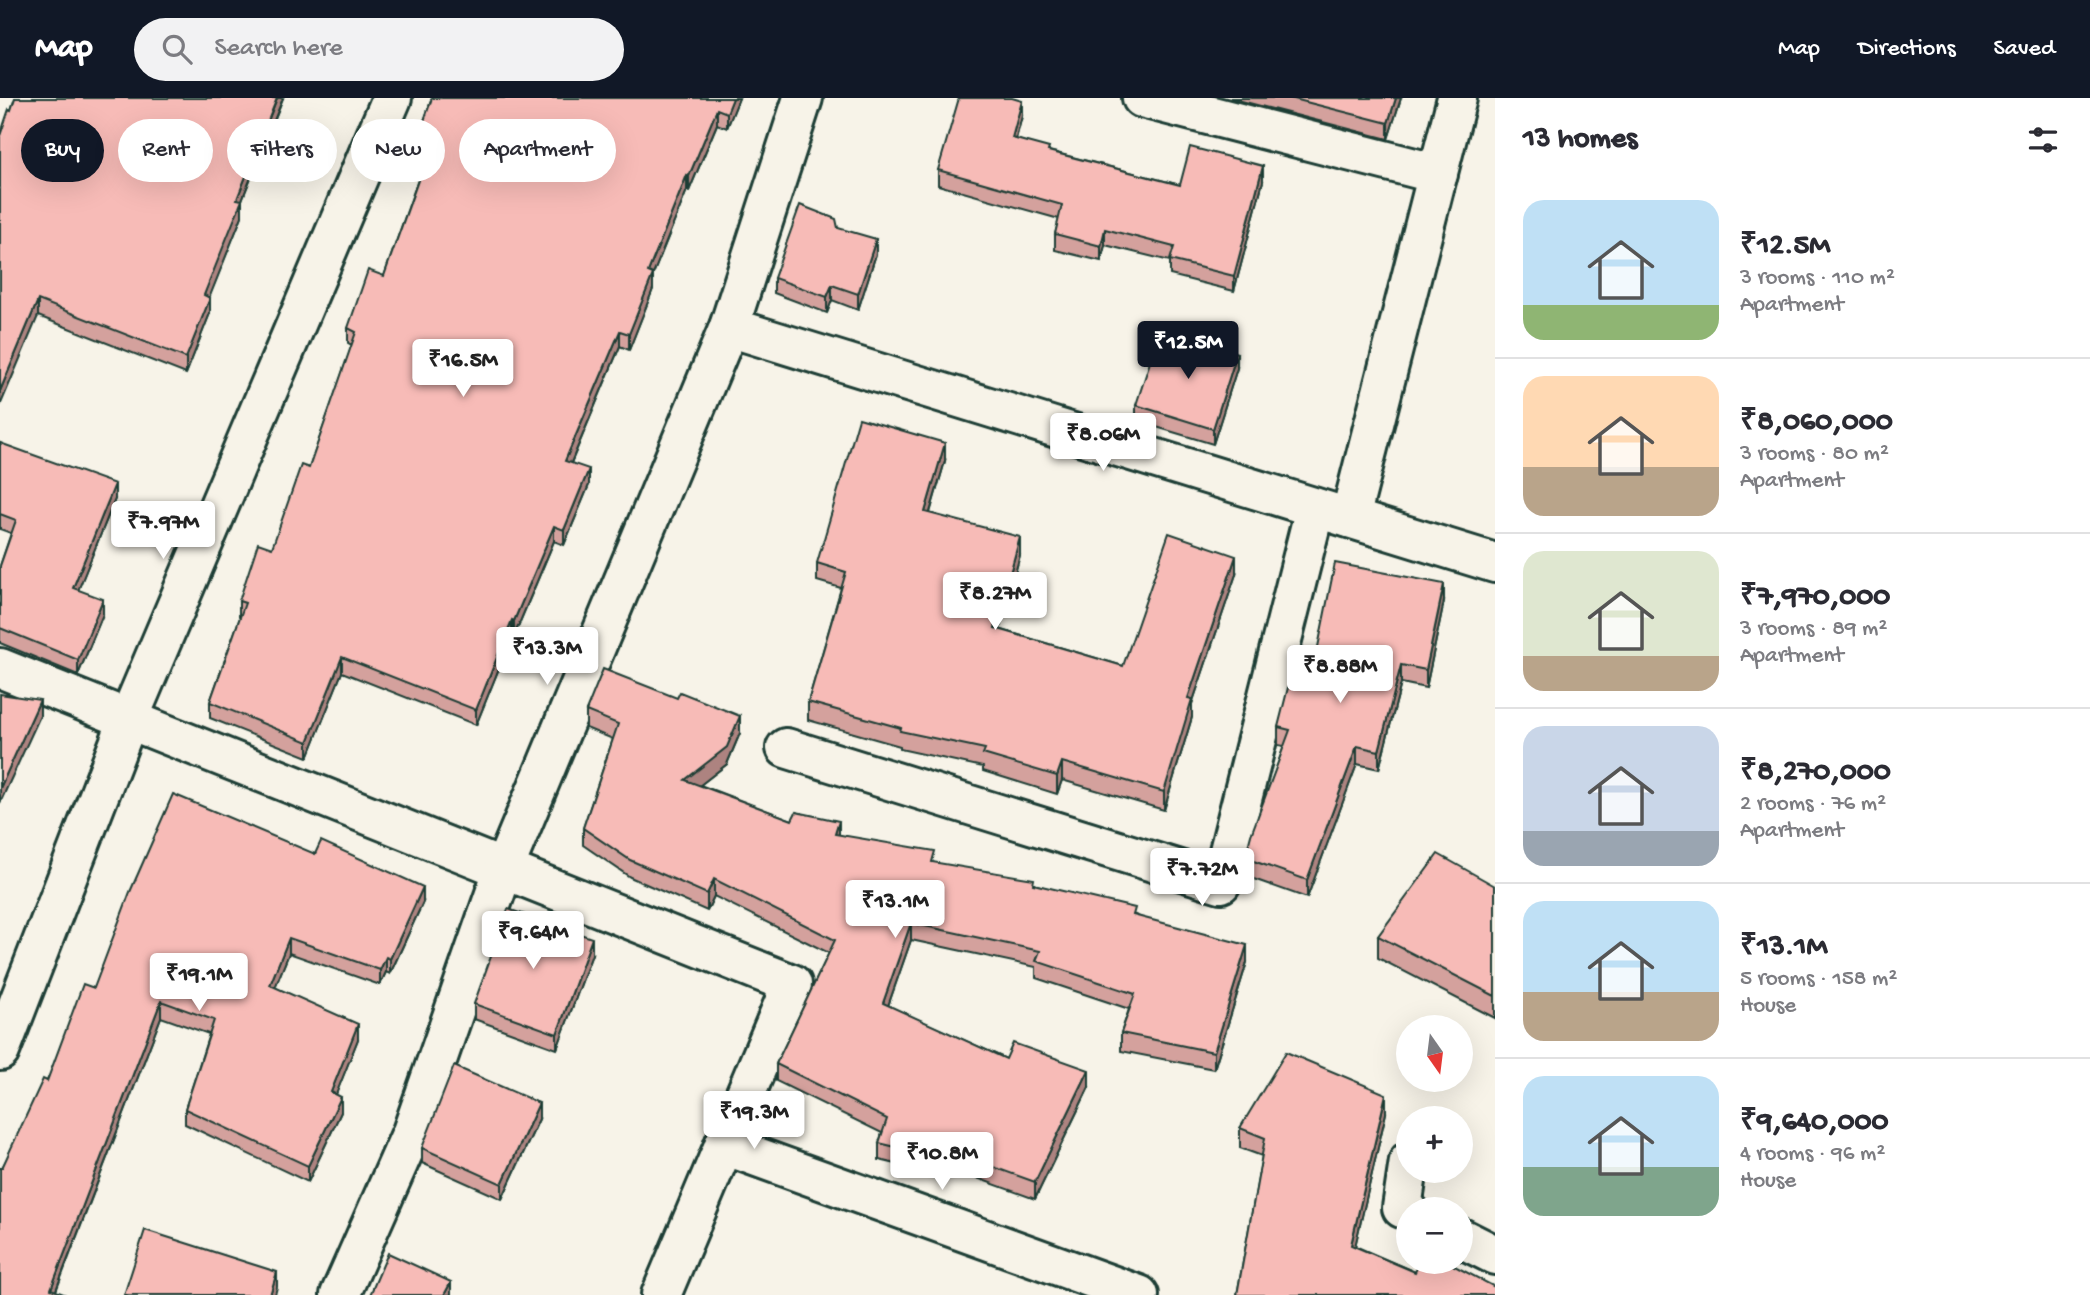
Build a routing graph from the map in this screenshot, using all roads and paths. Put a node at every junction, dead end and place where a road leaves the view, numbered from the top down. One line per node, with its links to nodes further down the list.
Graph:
1 (392, 98): 10 (street)
2 (803, 98): 6 (street)
3 (1142, 98): 5 (street)
4 (1457, 98): 5 (street)
5 (1438, 174): 7 (street)
6 (729, 327): 7 (street); 12 (street)
7 (1332, 513): 8 (street); 11 (street)
8 (1495, 563)
9 (0, 668): 10 (street)
10 (129, 718): 12 (street); 13 (street)
11 (786, 747)
12 (504, 868): 14 (street); 17 (street)
13 (0, 1051)
14 (724, 1145): 18 (street); 19 (street)
15 (1473, 1244): 16 (street)
16 (1495, 1255)
17 (340, 1295)
18 (661, 1295)
19 (1139, 1295)

